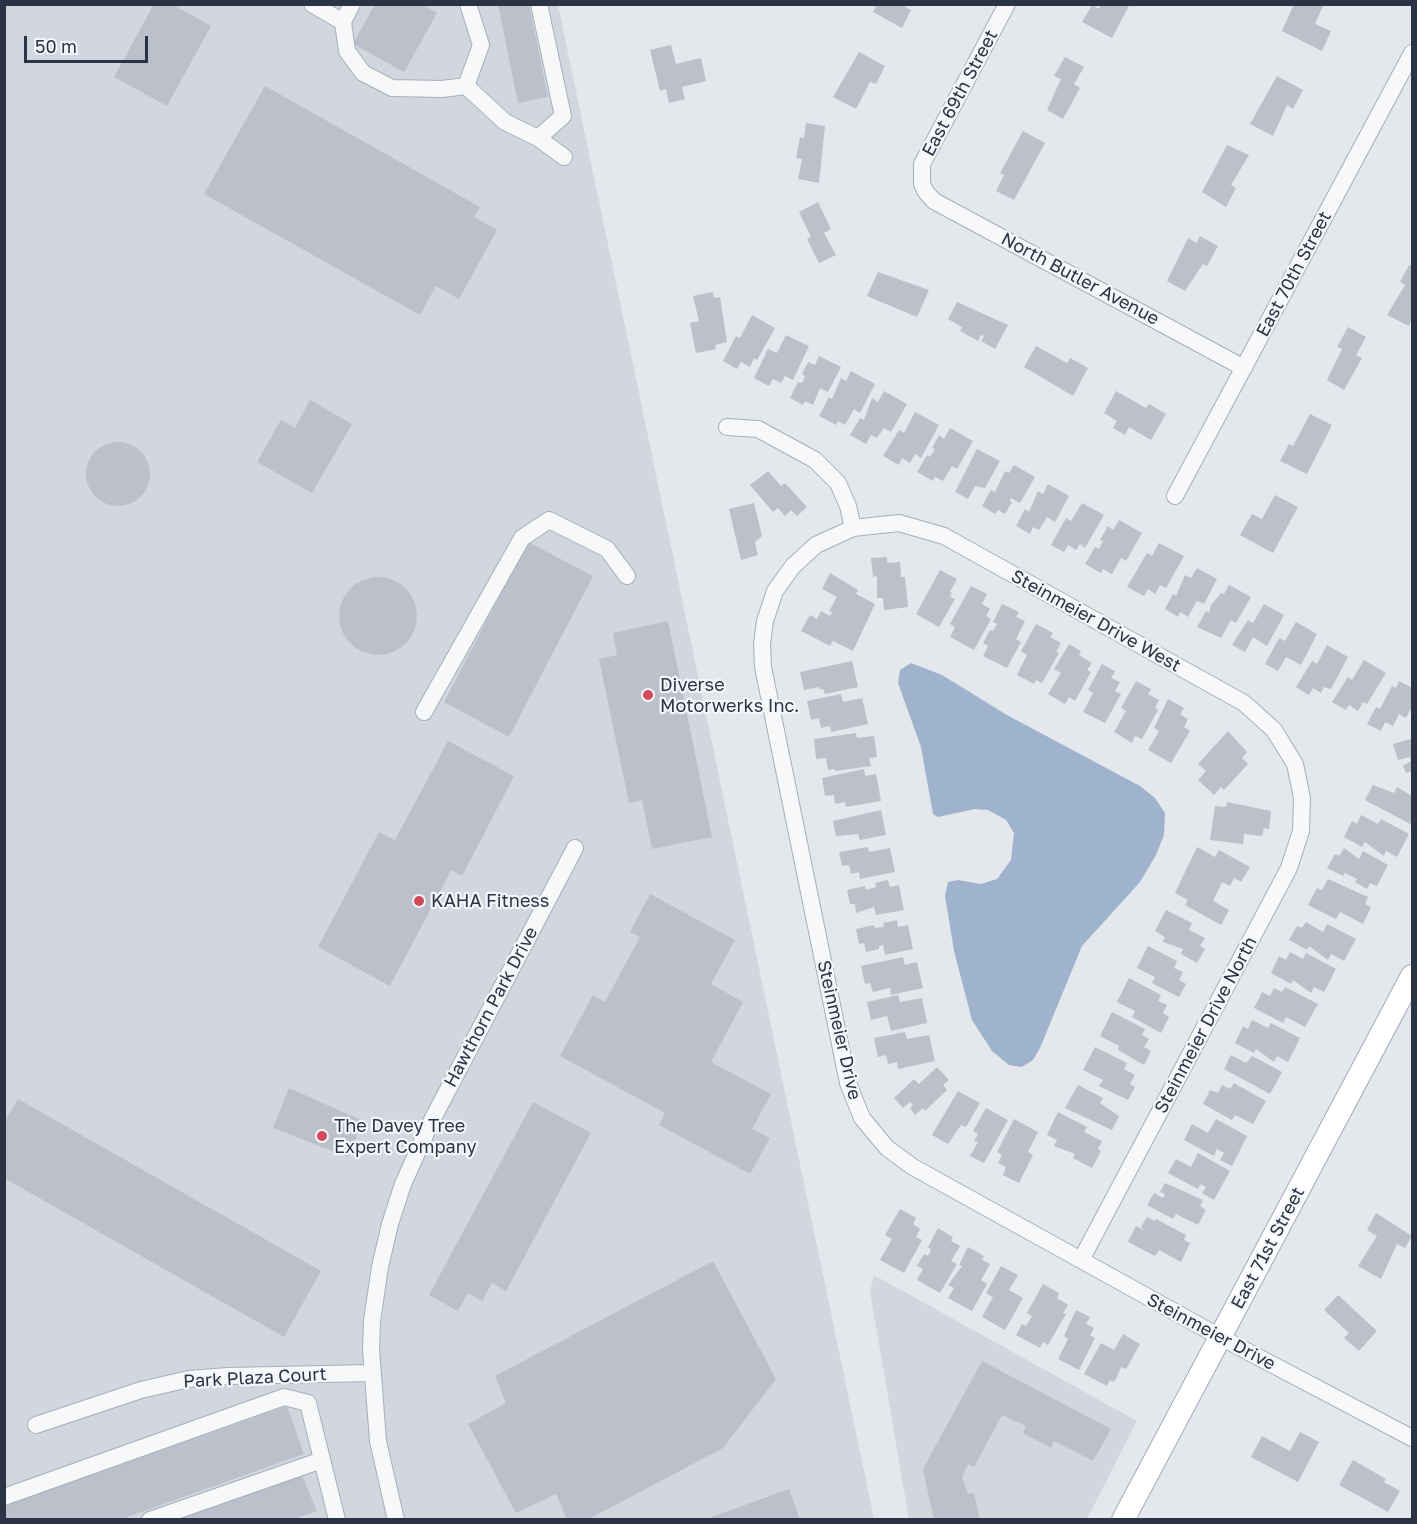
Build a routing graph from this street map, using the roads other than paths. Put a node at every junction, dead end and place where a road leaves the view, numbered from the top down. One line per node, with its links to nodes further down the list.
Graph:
1 (312, 4): 6 (street)
2 (352, 4): 6 (street)
3 (468, 4): 8 (street)
4 (539, 4): 9 (street)
5 (1007, 4): 11 (street, East 69th Street)
6 (343, 22): 8 (street)
7 (1413, 53): 12 (street, East 70th Street)
8 (466, 86): 9 (street)
9 (538, 138): 10 (street)
10 (564, 157)
11 (922, 184): 12 (street, North Butler Avenue)
12 (1244, 368): 14 (street, East 70th Street)
13 (727, 427): 15 (street)
14 (1175, 496)
15 (853, 528): 18 (street, Steinmeier Drive West); 21 (street, Steinmeier Drive)
16 (627, 576): 17 (street)
17 (424, 712)
18 (1299, 782): 21 (street, Steinmeier Drive North)
19 (575, 848): 23 (street, Hawthorn Park Drive)
20 (1413, 976): 22 (main road, East 71st Street)
21 (1081, 1260): 22 (street, Steinmeier Drive)
22 (1220, 1337): 25 (street, Steinmeier Drive); 31 (main road, East 71st Street)
23 (372, 1373): 24 (street, Park Plaza Court); 30 (street, Hawthorn Park Drive)
24 (36, 1425)
25 (1413, 1438)
26 (322, 1460): 27 (street); 28 (street); 29 (street)
27 (4, 1497)
28 (332, 1518)
29 (150, 1520)
30 (396, 1520)
31 (1123, 1520)

